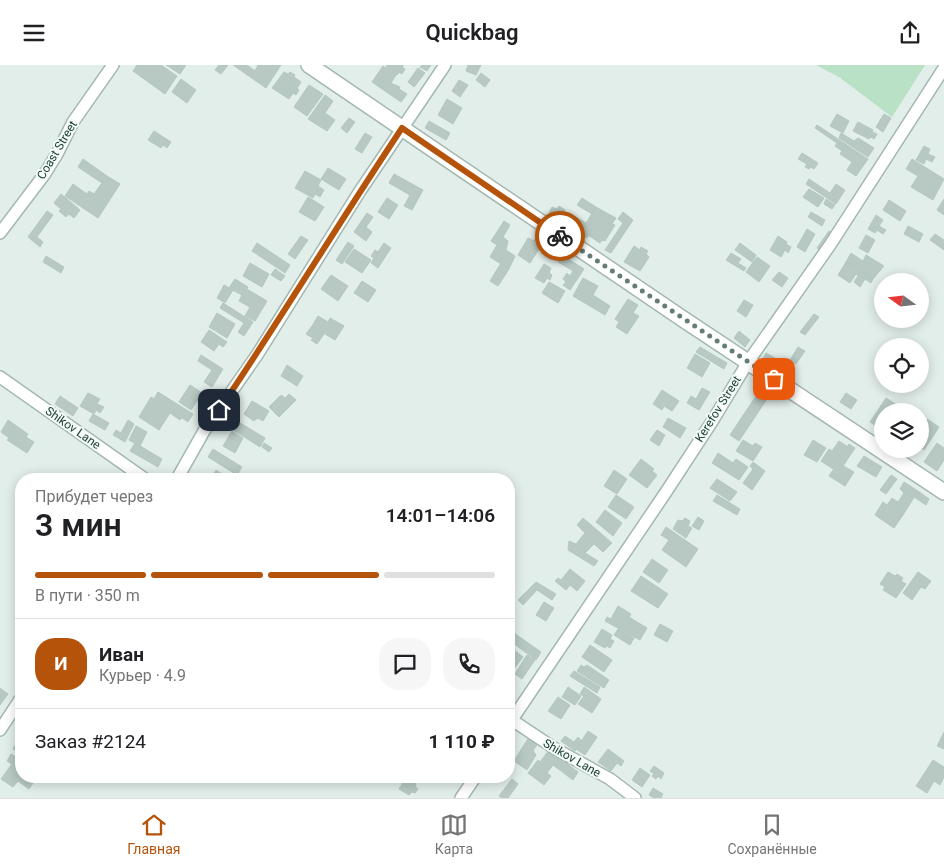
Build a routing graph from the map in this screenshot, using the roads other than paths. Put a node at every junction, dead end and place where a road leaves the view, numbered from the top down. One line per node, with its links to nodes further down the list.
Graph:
1 (113, 65): 6 (street, Coast Street)
2 (309, 65): 5 (street)
3 (445, 65): 5 (street)
4 (944, 68): 7 (street, Kerefov Street)
5 (402, 128): 7 (street); 10 (street)
6 (0, 233)
7 (748, 362): 11 (street); 13 (street, Kerefov Street)
8 (0, 377): 9 (street, Shikov Lane)
9 (136, 473)
10 (180, 473)
11 (944, 492)
12 (15, 707): 15 (street)
13 (515, 714)
14 (515, 724): 18 (street, Shikov Lane)
15 (0, 730)
16 (472, 783): 17 (street)
17 (462, 798)
18 (635, 798)

